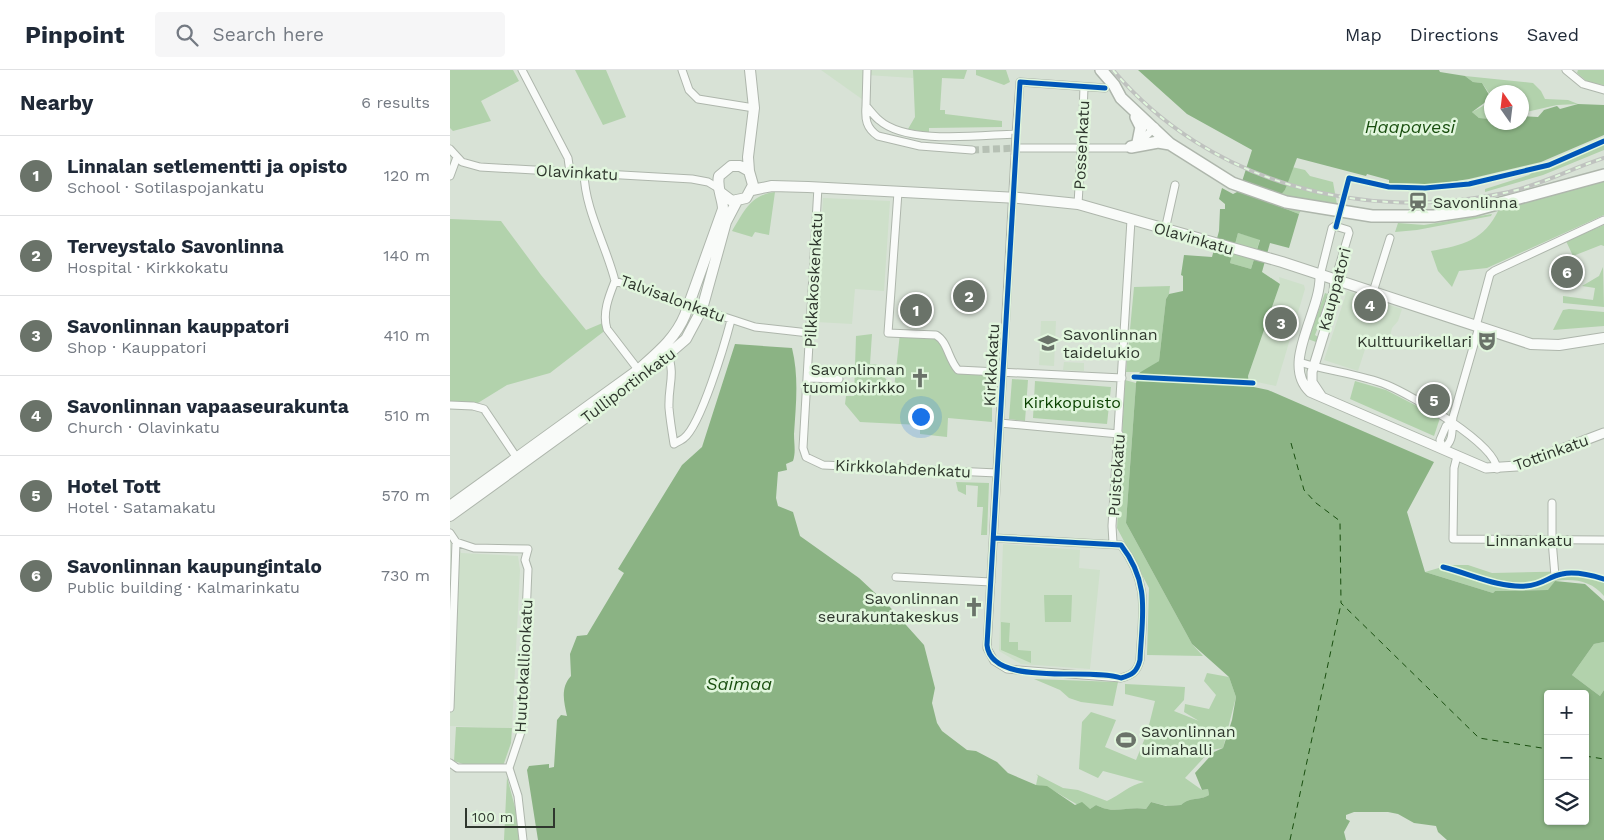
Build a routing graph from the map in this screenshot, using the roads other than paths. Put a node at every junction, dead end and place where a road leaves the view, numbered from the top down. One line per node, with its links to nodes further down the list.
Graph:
1 (522, 70): 26 (street)
2 (682, 70): 12 (street)
3 (745, 70): 12 (main road)
4 (750, 70): 12 (main road)
5 (868, 70): 11 (street)
6 (1101, 70): 8 (highway)
7 (1567, 70): 10 (street)
8 (1110, 85): 9 (street); 13 (highway); 15 (highway)
9 (1084, 87): 17 (street, Kirkkokatu); 41 (street, Possenkatu, bridge)
10 (1604, 90)
11 (866, 104): 14 (street); 16 (street)
12 (752, 108): 24 (main road); 28 (main road)
13 (1131, 109): 15 (highway); 18 (highway)
14 (879, 120): 16 (street); 17 (street)
15 (1155, 127): 18 (street); 19 (highway); 32 (highway)
16 (869, 128): 22 (street)
17 (1016, 134): 39 (street, Kirkkokatu, bridge)
18 (1135, 144): 19 (highway); 20 (street)
19 (1170, 144): 32 (highway)
20 (1020, 148)
21 (450, 149): 23 (street)
22 (972, 150)
23 (457, 157): 26 (street, Olavinkatu); 30 (street)
24 (736, 166): 25 (main road); 28 (main road)
25 (722, 171): 31 (street, Olavinkatu); 36 (main road)
26 (570, 172): 27 (street, Olavinkatu)
27 (584, 173): 31 (street, Olavinkatu); 48 (street, Talvisalonkatu)
28 (751, 175): 34 (main road, Olavinkatu); 37 (main road)
29 (1604, 175): 32 (highway)
30 (450, 176)
31 (699, 180): 36 (street, Olavinkatu)
32 (1233, 180)
33 (1175, 185): 44 (street)
34 (772, 186): 35 (main road, Olavinkatu); 37 (main road, Olavinkatu)
35 (818, 187): 38 (main road, Olavinkatu); 54 (street, Pilkkakoskenkatu)
36 (719, 190): 40 (main road); 50 (main road, Tulliportinkatu)
37 (752, 190): 40 (main road)
38 (898, 192): 39 (main road, Olavinkatu); 59 (street)
39 (1013, 198): 41 (main road, Olavinkatu); 59 (street, Kirkkokatu)
40 (737, 201): 51 (main road, Tulliportinkatu)
41 (1078, 204): 42 (main road, Olavinkatu)
42 (1131, 220): 44 (main road, Olavinkatu); 62 (street, Puistokatu)
43 (1604, 220): 53 (street)
44 (1165, 230): 46 (main road, Olavinkatu)
45 (1390, 238): 49 (street)
46 (1320, 276): 47 (main road, Olavinkatu); 47 (street, Kauppatori); 57 (street, Kauppatori)
47 (1335, 280): 49 (main road, Olavinkatu); 58 (street, Kauppatori)
48 (615, 281): 50 (street, Talvisalonkatu); 60 (street)
49 (1373, 292): 53 (main road, Olavinkatu)
50 (690, 304): 51 (street, Talvisalonkatu); 56 (main road, Tulliportinkatu)
51 (702, 309): 52 (street, Talvisalonkatu); 56 (main road, Tulliportinkatu)
52 (731, 320): 54 (street, Talvisalonkatu); 56 (street)
53 (1478, 326): 55 (main road, Olavinkatu); 66 (street)
54 (809, 333): 61 (street, Pilkkakoskenkatu)
55 (1604, 338)
56 (667, 351): 60 (main road, Tulliportinkatu)
57 (1299, 362): 58 (street); 64 (street, Kauppatori)
58 (1313, 366): 64 (street, Kauppatori); 66 (street)
59 (1003, 372): 62 (street); 67 (street, Kirkkokatu)
60 (640, 373): 72 (main road, Tulliportinkatu)
61 (807, 378): 63 (street); 73 (street, Pilkkakoskenkatu)
62 (1122, 378): 69 (street, Puistokatu)
63 (839, 379)
64 (1324, 399): 70 (street, Tottinkatu)
65 (450, 405): 72 (street)
66 (1452, 422): 70 (street); 74 (street)
67 (1000, 423): 69 (street); 75 (street, Kirkkokatu)
68 (1604, 433): 74 (street, Tottinkatu)
69 (1119, 434): 84 (street, Puistokatu)
70 (1443, 449): 71 (street, Tottinkatu)
71 (1457, 456): 74 (street, Tottinkatu); 81 (street, Linnankatu)
72 (519, 461): 77 (main road, Tulliportinkatu); 78 (main road, Tulliportinkatu)
73 (810, 461): 75 (street, Kirkkolahdenkatu)
74 (1497, 469)
75 (997, 472): 80 (street, Kirkkokatu)
76 (1552, 503): 81 (street)
77 (450, 506)
78 (450, 516)
79 (450, 533): 83 (street)
80 (994, 538): 84 (street); 87 (street, Kirkkokatu)
81 (1552, 540): 82 (street, Linnankatu); 86 (street)
82 (1604, 540)
83 (456, 542): 88 (street); 90 (street, Huutokallionkatu)
84 (1113, 543): 87 (street, Kirkkokatu)
85 (896, 576): 87 (street)
86 (1556, 576)
87 (991, 582)
88 (450, 708)
89 (450, 763): 90 (street)
90 (509, 768): 91 (street)
91 (523, 840)

